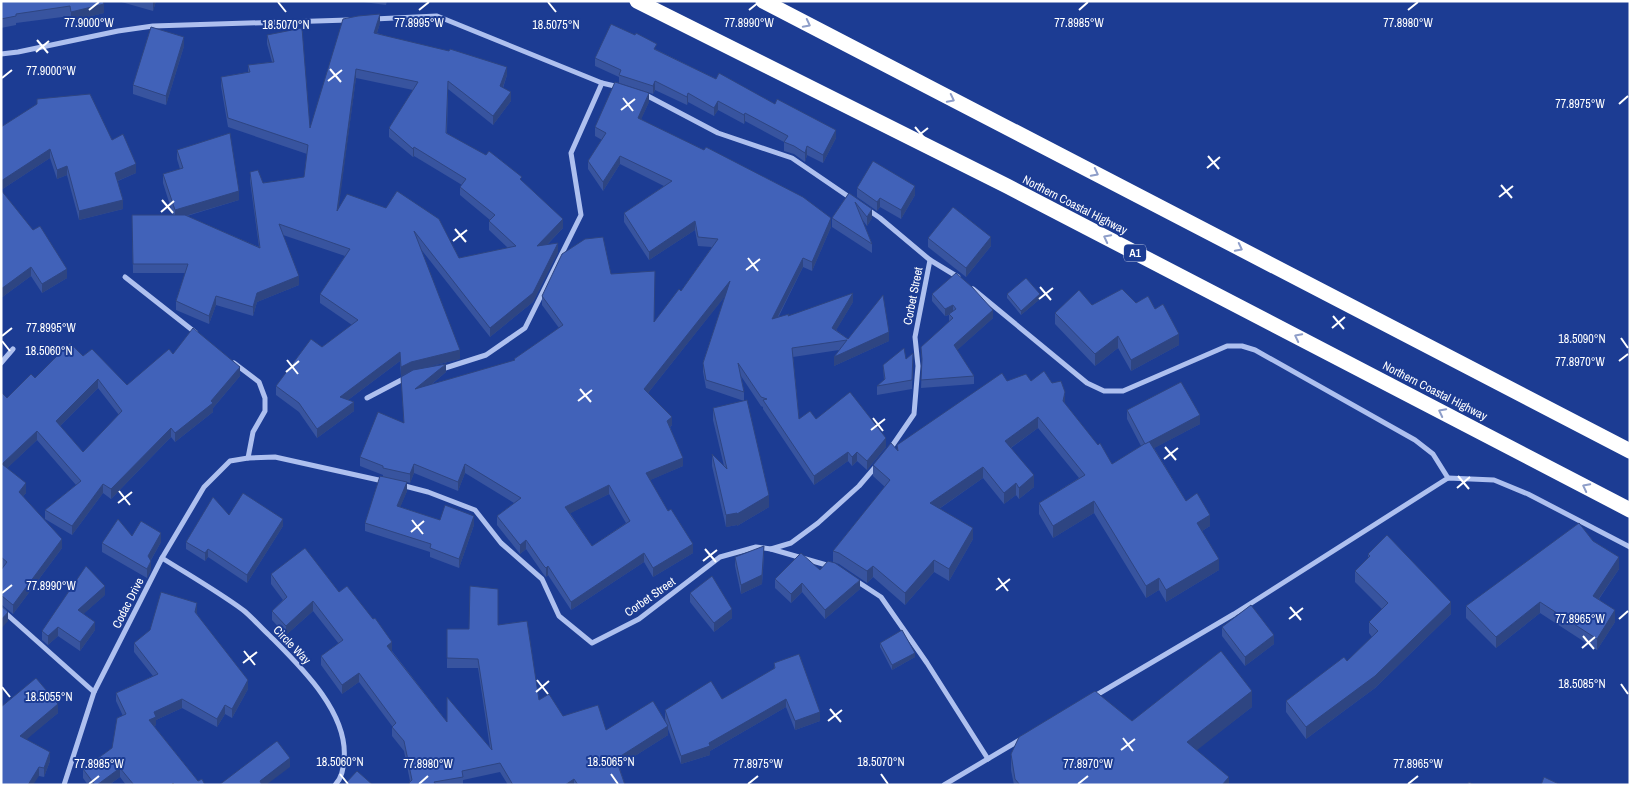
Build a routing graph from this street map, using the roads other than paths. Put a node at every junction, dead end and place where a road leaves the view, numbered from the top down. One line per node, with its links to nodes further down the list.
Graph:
1 (637, 1): 25 (highway, Northern Coastal Highway / A1, one-way to 1)
2 (763, 1): 20 (highway, one-way to 20)
3 (369, 19): 6 (street)
4 (359, 20): 5 (street)
5 (1, 54)
6 (602, 83): 7 (street); 17 (street)
7 (629, 90)
8 (637, 92): 9 (street)
9 (856, 202)
10 (864, 207): 11 (street)
11 (930, 260): 22 (street); 27 (street, Corbet Street)
12 (125, 277): 13 (street)
13 (200, 336)
14 (13, 349): 16 (street)
15 (230, 359): 21 (street)
16 (1, 363)
17 (432, 371)
18 (412, 375): 19 (street)
19 (366, 398)
20 (1630, 451)
21 (248, 458): 23 (street); 28 (street, Codac Drive)
22 (1448, 478): 26 (street); 33 (street)
23 (386, 482)
24 (395, 484): 27 (street, Corbet Street)
25 (1630, 510)
26 (1630, 547)
27 (771, 549): 29 (street)
28 (162, 558): 32 (street, Codac Drive); 37 (street, Circle Way)
29 (837, 568)
30 (851, 578): 35 (street)
31 (1, 609): 32 (street)
32 (94, 692): 36 (street, Codac Drive)
33 (1088, 700)
34 (1028, 735): 35 (street)
35 (988, 759): 38 (street)
36 (64, 785)
37 (335, 785)
38 (944, 785)

